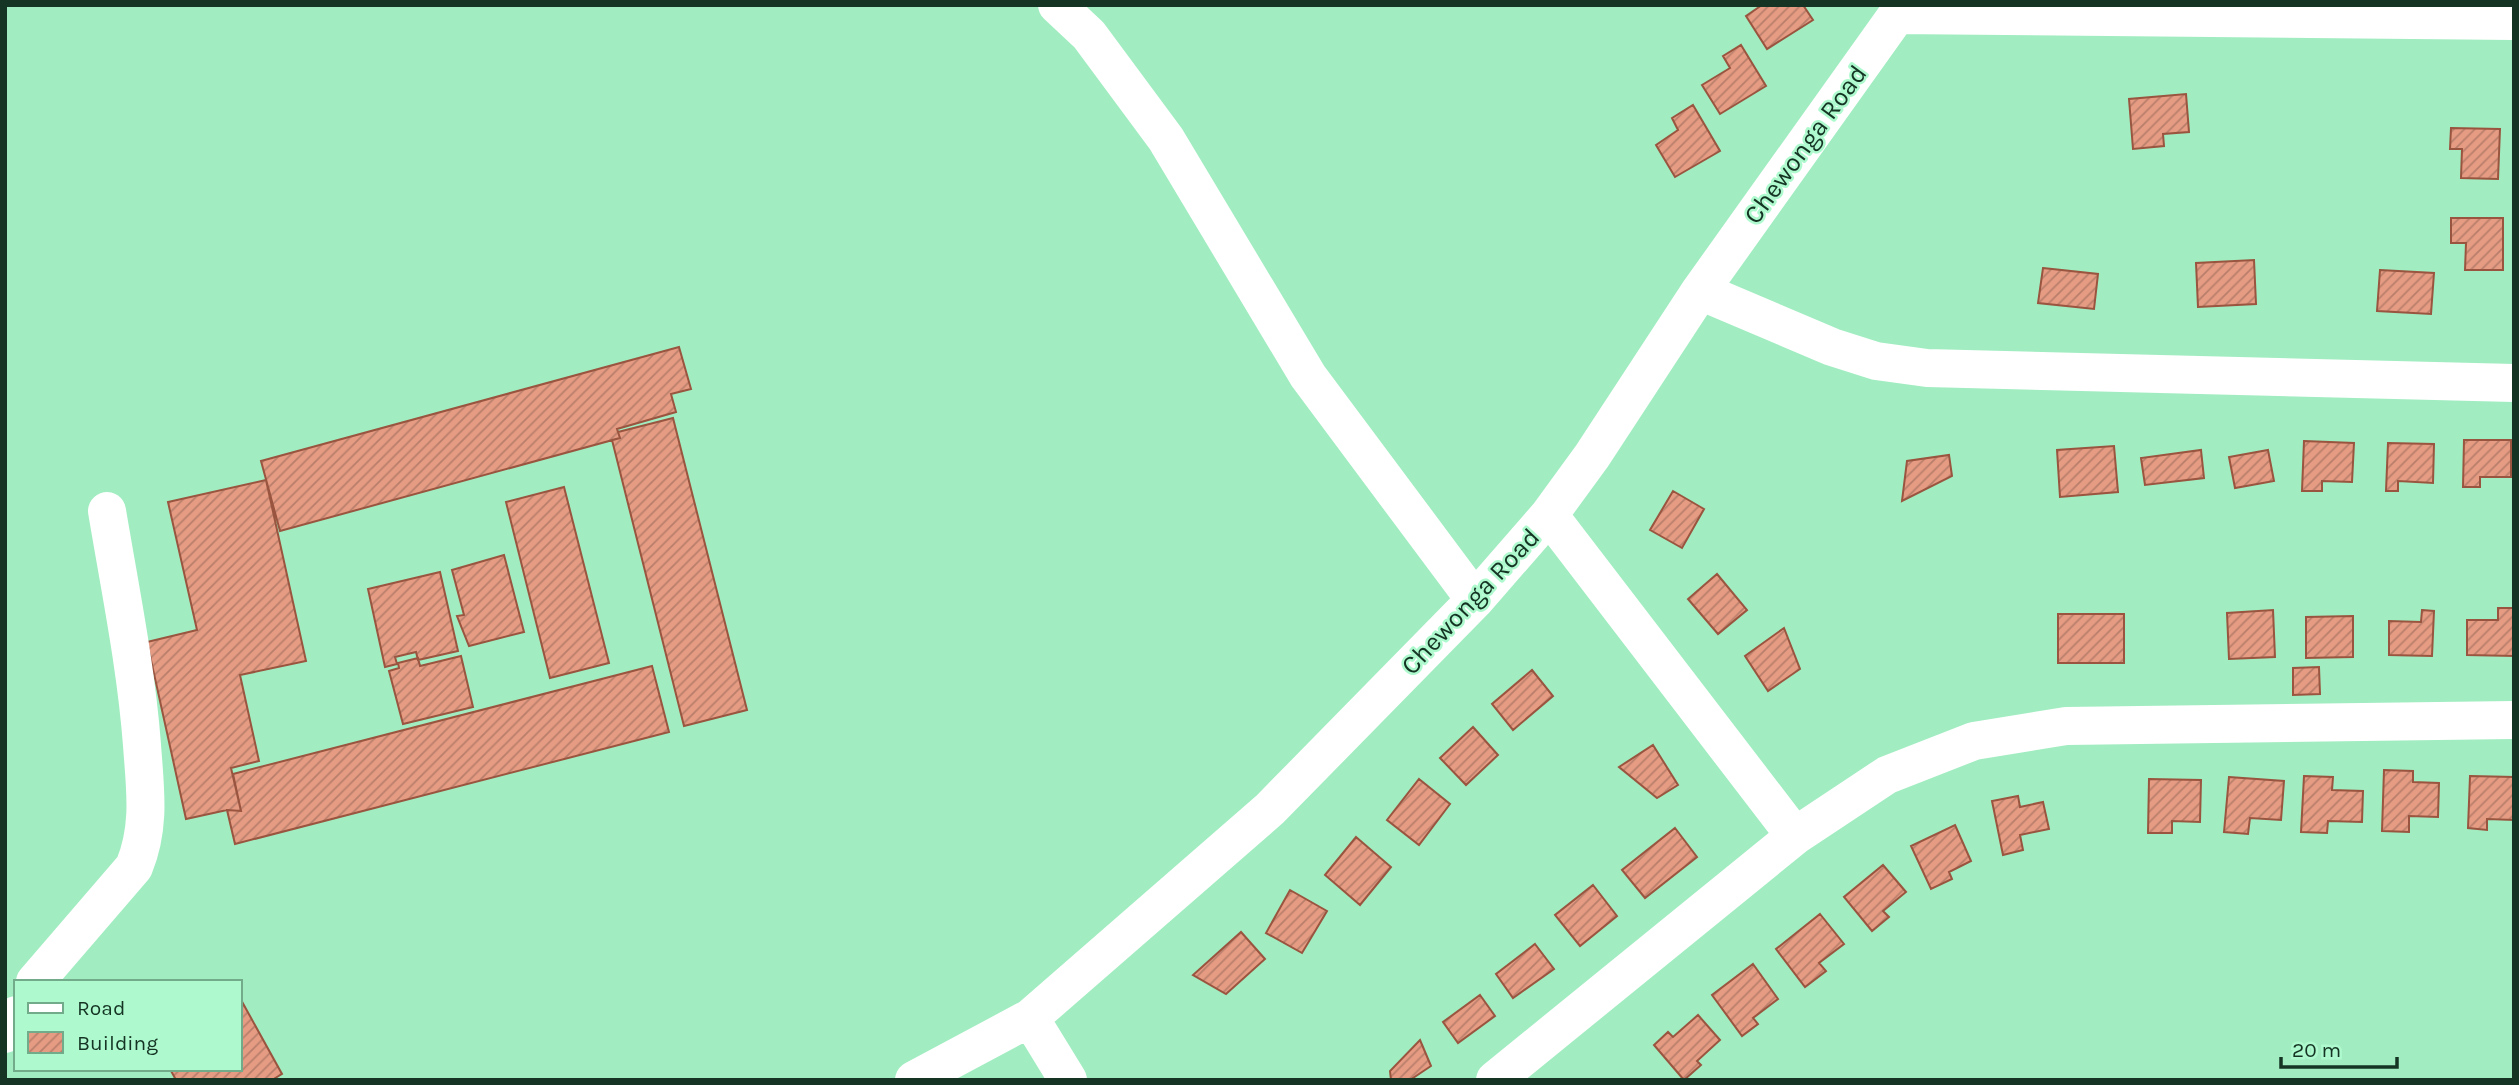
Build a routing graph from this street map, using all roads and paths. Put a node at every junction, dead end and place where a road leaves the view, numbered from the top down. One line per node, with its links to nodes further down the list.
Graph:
1 (1063, 8): 8 (street)
2 (1900, 10): 3 (street); 4 (street, Chewonga Road)
3 (2514, 20)
4 (1700, 292): 5 (street); 7 (street, Chewonga Road)
5 (2514, 383)
6 (107, 511): 11 (street)
7 (1549, 515): 8 (street, Chewonga Road); 10 (street)
8 (1475, 600): 13 (street, Chewonga Road)
9 (2514, 720): 10 (street)
10 (1795, 836): 17 (street)
11 (37, 980)
12 (14, 1018): 14 (street)
13 (1030, 1018): 15 (street, Chewonga Road); 16 (street)
14 (5, 1034)
15 (914, 1080)
16 (1068, 1080)
17 (1495, 1080)

